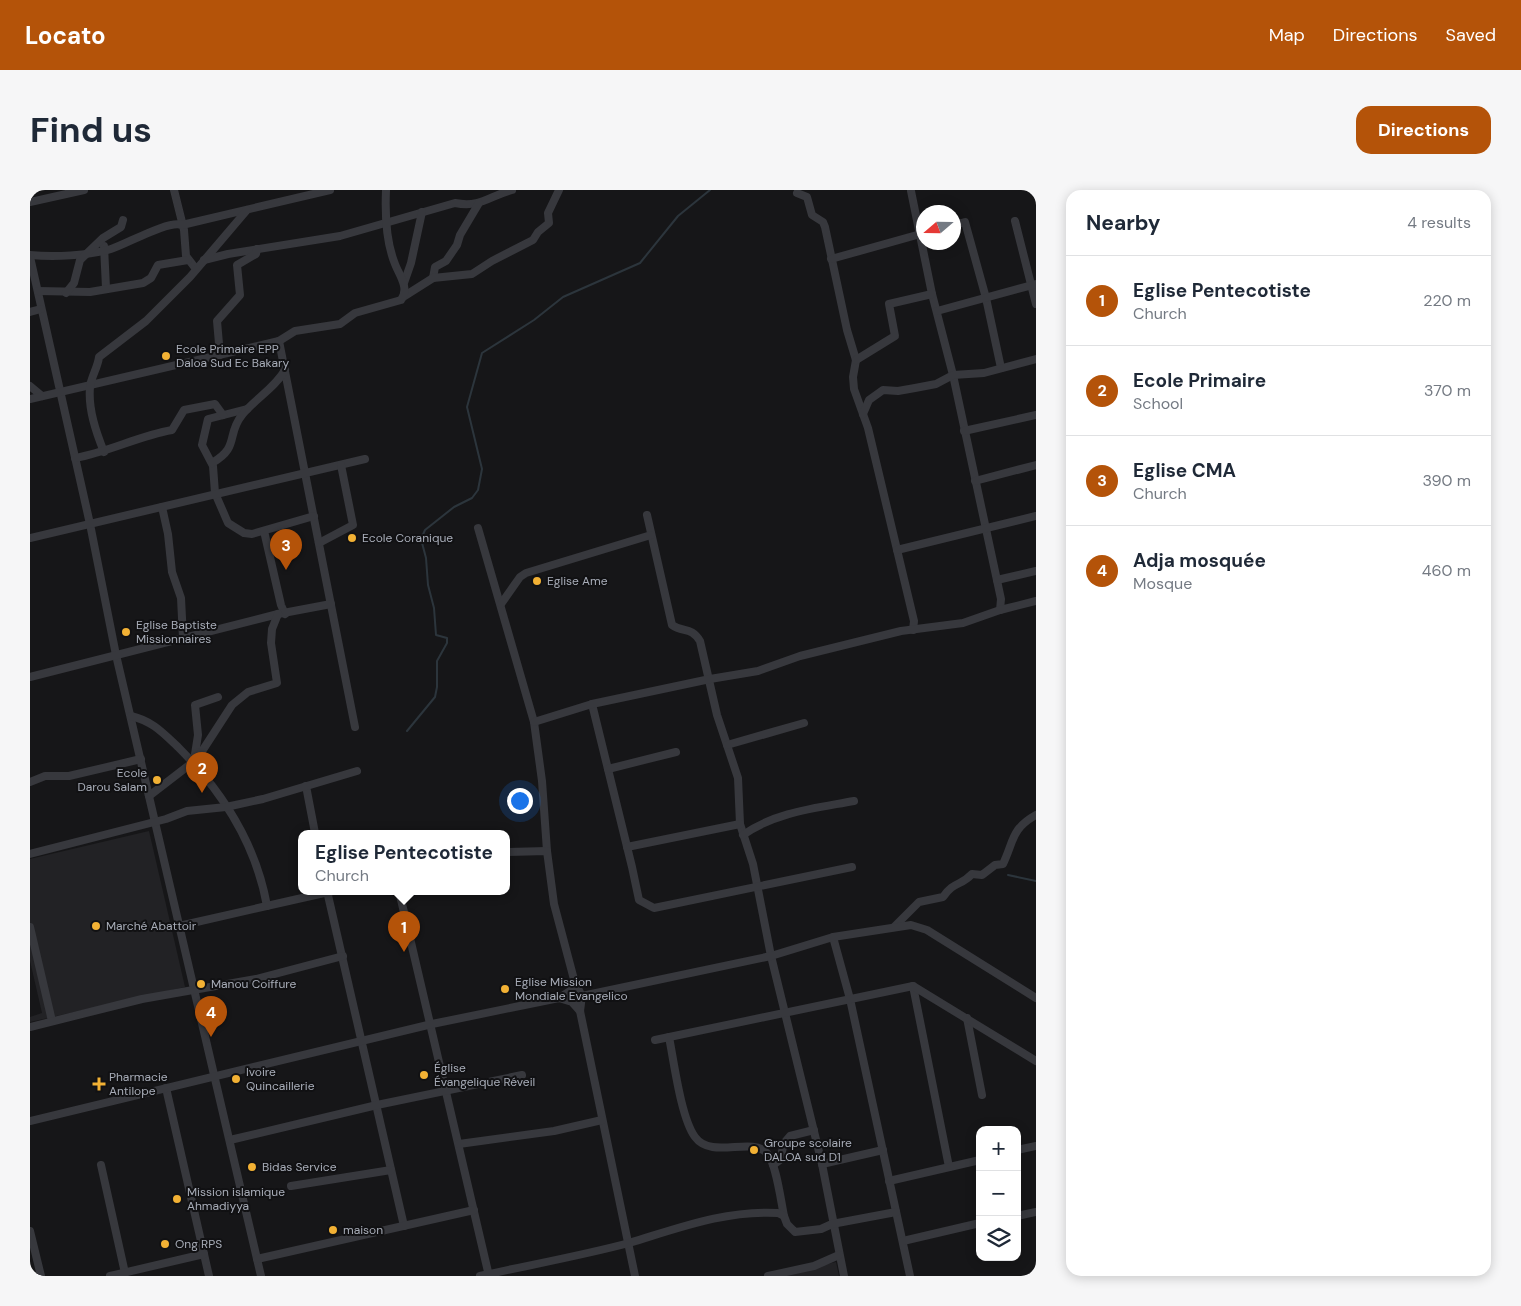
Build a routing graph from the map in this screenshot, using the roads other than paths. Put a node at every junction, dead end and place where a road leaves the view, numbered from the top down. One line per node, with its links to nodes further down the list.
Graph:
1 (84, 190): 8 (street)
2 (174, 190): 19 (street)
3 (330, 190): 12 (street)
4 (386, 190): 16 (street)
5 (512, 190): 11 (street)
6 (559, 190): 32 (street)
7 (911, 191): 13 (street)
8 (63, 192): 10 (street)
9 (797, 193): 27 (street)
10 (30, 202)
11 (479, 203): 14 (street); 32 (street)
12 (247, 210): 19 (street); 29 (street)
13 (916, 211)
14 (422, 212): 16 (street); 33 (street)
15 (123, 220): 21 (street)
16 (387, 221): 22 (street); 33 (street)
17 (1015, 221): 34 (street)
18 (961, 223): 40 (street)
19 (182, 225): 23 (street); 28 (street)
20 (916, 236): 27 (street)
21 (103, 238): 23 (street); 25 (street)
22 (257, 249): 29 (street); 46 (street)
23 (104, 250): 25 (street); 35 (street)
24 (925, 250): 38 (street)
25 (90, 252): 26 (street); 37 (street)
26 (30, 256): 30 (street)
27 (831, 259): 48 (street)
28 (188, 260): 31 (street); 35 (street)
29 (204, 260): 31 (street)
30 (31, 266): 36 (street)
31 (196, 269): 52 (street)
32 (433, 278): 39 (street)
33 (404, 283): 39 (street)
34 (1034, 284): 40 (street); 41 (street)
35 (106, 288): 37 (street)
36 (38, 291): 37 (street); 42 (street)
37 (66, 293)
38 (932, 294): 43 (street); 48 (street)
39 (404, 297): 45 (street)
40 (986, 298): 43 (street); 49 (street)
41 (1036, 304)
42 (41, 309): 44 (street); 54 (street)
43 (937, 311): 51 (street)
44 (30, 312)
45 (279, 341): 46 (street); 50 (street)
46 (220, 355): 52 (street)
47 (1036, 358): 49 (street)
48 (856, 360): 58 (street)
49 (1001, 368): 51 (street)
50 (284, 370): 57 (street); 68 (street)
51 (953, 376): 58 (street); 61 (street)
52 (90, 385): 54 (street); 62 (street)
53 (30, 386): 55 (street)
54 (60, 392): 55 (street); 63 (street)
55 (42, 396): 56 (street)
56 (30, 399)
57 (247, 409): 59 (street); 65 (street)
58 (863, 414): 82 (street)
59 (223, 415): 62 (street); 65 (street)
60 (1036, 415): 61 (street)
61 (964, 431): 69 (street)
62 (104, 452): 63 (street)
63 (75, 458): 75 (street)
64 (365, 459): 66 (street)
65 (212, 463): 70 (street)
66 (341, 465): 68 (street); 81 (street)
67 (1036, 465): 69 (street)
68 (305, 473): 70 (street); 73 (street)
69 (975, 481): 77 (street)
70 (216, 494): 71 (street); 78 (street)
71 (162, 507): 75 (street); 91 (street)
72 (647, 515): 79 (street)
73 (314, 516): 78 (street); 81 (street)
74 (1036, 516): 77 (street)
75 (90, 524): 80 (street); 92 (street)
76 (478, 528): 87 (street)
77 (986, 528): 82 (street); 84 (street)
78 (264, 531): 89 (street)
79 (651, 535): 87 (street); 94 (street)
80 (30, 538)
81 (319, 543): 86 (street)
82 (897, 550): 90 (street)
83 (1036, 571): 84 (street)
84 (997, 580): 88 (street)
85 (1036, 601): 88 (street)
86 (331, 604): 89 (street); 100 (street)
87 (501, 604): 98 (street)
88 (1000, 610): 90 (street)
89 (282, 614): 91 (street); 104 (street)
90 (913, 630): 94 (street)
91 (182, 638): 92 (street)
92 (116, 655): 93 (street); 97 (street)
93 (30, 677)
94 (710, 678): 96 (street); 101 (street)
95 (218, 697): 104 (street)
96 (592, 704): 98 (street); 105 (street)
97 (131, 716): 103 (street); 104 (street)
98 (534, 722): 118 (street)
99 (804, 723): 101 (street)
100 (355, 727)
101 (727, 745): 114 (street)
102 (676, 752): 105 (street)
103 (141, 759): 107 (street); 109 (street)
104 (195, 761): 109 (street); 111 (street)
105 (608, 768): 117 (street)
106 (357, 771): 108 (street)
107 (30, 782)
108 (306, 786): 111 (street); 115 (street)
109 (149, 796): 113 (street)
110 (854, 801): 116 (street)
111 (226, 808): 113 (street); 126 (street)
112 (1036, 815): 129 (street)
113 (154, 820): 120 (street); 127 (street)
114 (740, 824): 116 (street); 117 (street)
115 (314, 830)
116 (743, 835): 122 (street)
117 (627, 847): 122 (street)
118 (547, 851): 119 (street); 134 (street)
119 (510, 852)
120 (30, 854)
121 (852, 867): 122 (street)
122 (756, 887): 132 (street)
123 (312, 895): 126 (street)
124 (330, 895): 131 (street)
125 (400, 895): 144 (street)
126 (267, 906): 127 (street)
127 (179, 926): 135 (street)
128 (30, 927): 143 (street)
129 (894, 927): 130 (street); 138 (street)
130 (833, 937): 132 (street); 139 (street)
131 (343, 956): 135 (street); 148 (street)
132 (771, 956): 136 (street); 141 (street)
133 (913, 986): 139 (street); 142 (street); 169 (street)
134 (576, 987): 136 (street); 137 (street)
135 (194, 991): 143 (street); 151 (street)
136 (582, 996): 140 (street)
137 (558, 998): 140 (street); 144 (street)
138 (1036, 998)
139 (850, 999): 141 (street); 164 (street)
140 (580, 1011): 157 (street)
141 (786, 1012): 146 (street); 158 (street)
142 (967, 1018): 149 (street); 154 (street)
143 (52, 1022): 145 (street)
144 (432, 1024): 148 (street); 153 (street)
145 (30, 1027)
146 (669, 1037): 147 (street); 166 (street)
147 (655, 1040)
148 (362, 1041): 151 (street); 155 (street)
149 (1036, 1060)
150 (522, 1075): 153 (street)
151 (215, 1076): 152 (street); 160 (street)
152 (166, 1088): 156 (street); 184 (street)
153 (446, 1090): 155 (street); 161 (street)
154 (982, 1095)
155 (377, 1105): 160 (street); 170 (street)
156 (30, 1120)
157 (602, 1120): 161 (street); 183 (street)
158 (814, 1130): 166 (street); 167 (street)
159 (1036, 1138): 162 (street)
160 (230, 1140): 186 (street)
161 (459, 1144): 173 (street)
162 (1035, 1146): 163 (street)
163 (1021, 1149)
164 (883, 1150): 167 (street); 171 (street)
165 (976, 1161): 169 (street)
166 (773, 1164): 177 (street)
167 (822, 1164): 178 (street)
168 (101, 1165): 187 (street)
169 (949, 1167): 171 (street)
170 (391, 1170): 172 (street); 180 (street)
171 (889, 1181): 174 (street)
172 (291, 1186)
173 (474, 1210): 180 (street); 188 (street)
174 (896, 1212): 178 (street); 182 (street)
175 (1036, 1212): 176 (street)
176 (1021, 1215)
177 (784, 1216): 178 (street); 183 (street)
178 (832, 1224): 185 (street)
179 (976, 1224): 182 (street)
180 (404, 1226): 186 (street)
181 (30, 1231): 190 (street)
182 (903, 1241): 198 (street)
183 (628, 1243): 188 (street); 195 (street)
184 (204, 1254): 187 (street); 192 (street)
185 (839, 1255): 196 (street); 197 (street)
186 (257, 1259): 193 (street)
187 (125, 1272): 191 (street)
188 (489, 1275): 194 (street)
189 (1036, 1275): 199 (street)
190 (40, 1276)
191 (110, 1276)
192 (209, 1276)
193 (261, 1276)
194 (480, 1276)
195 (635, 1276)
196 (768, 1276)
197 (844, 1276)
198 (910, 1276)
199 (1032, 1276)

